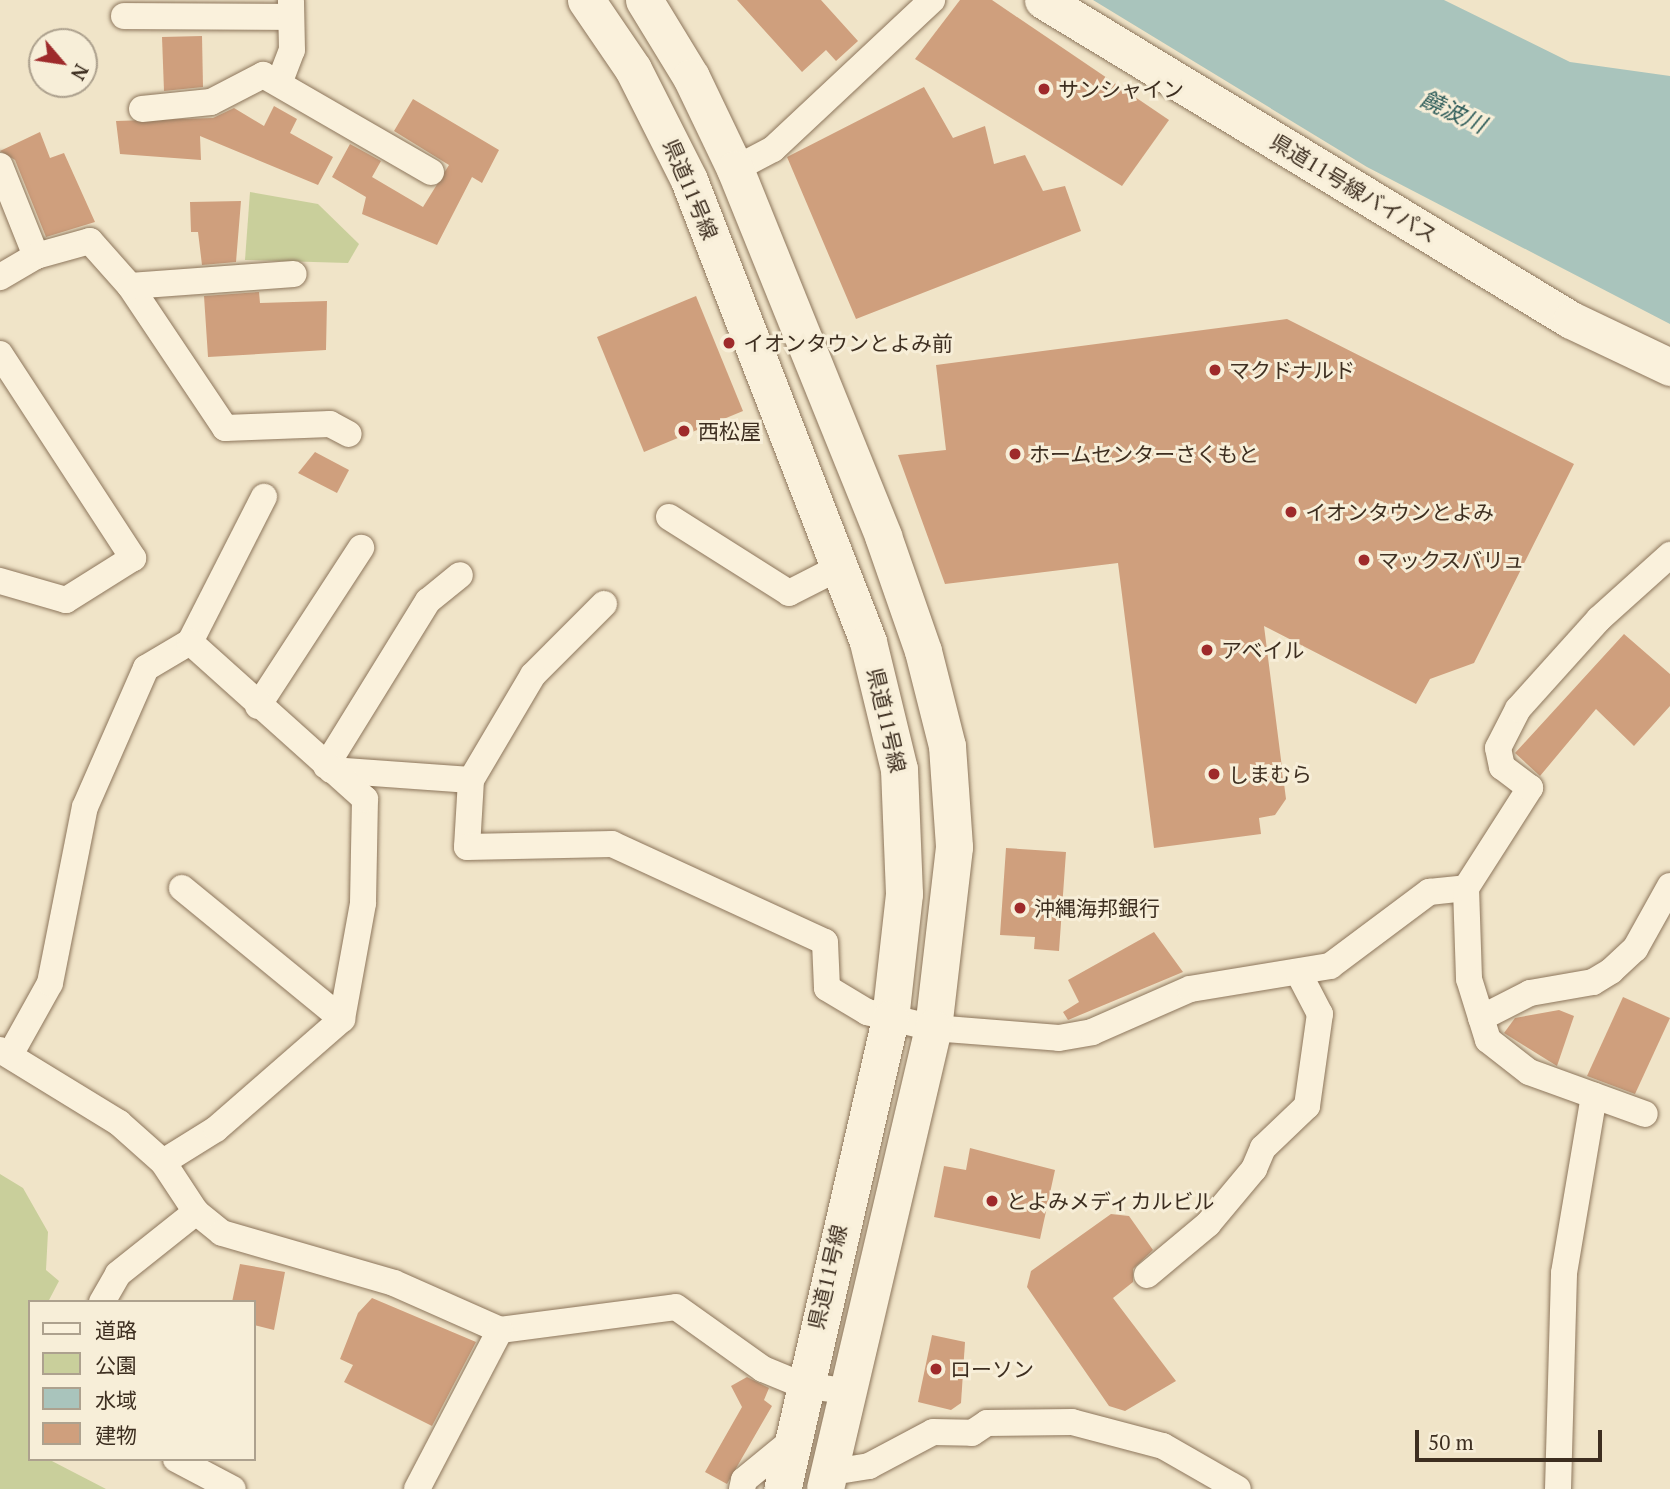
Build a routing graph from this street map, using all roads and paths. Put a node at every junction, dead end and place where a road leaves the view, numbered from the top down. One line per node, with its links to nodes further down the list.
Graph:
1 (586, 0): 23 (main road, 県道11号線)
2 (644, 0): 10 (main road, 県道11号線)
3 (932, 0): 10 (street)
4 (1043, 0): 17 (main road, 県道11号線バイパス)
5 (291, 9): 6 (street); 7 (street)
6 (124, 16)
7 (280, 81): 8 (street); 11 (street)
8 (142, 109)
9 (0, 166): 12 (street)
10 (735, 169): 38 (main road, 県道11号線)
11 (431, 172)
12 (36, 256): 14 (street); 15 (street)
13 (294, 274): 15 (street)
14 (0, 277)
15 (130, 286): 18 (street)
16 (0, 354): 25 (street)
17 (1670, 367)
18 (349, 434)
19 (264, 497): 27 (street)
20 (669, 517): 23 (street)
21 (361, 548): 28 (street)
22 (1670, 555): 33 (street)
23 (840, 567): 37 (main road, 県道11号線)
24 (460, 575): 29 (street)
25 (0, 581)
26 (604, 604): 30 (street)
27 (190, 642): 28 (street); 39 (street)
28 (258, 706): 29 (street)
29 (328, 768): 30 (street); 36 (street)
30 (471, 780): 37 (street)
31 (1670, 886): 35 (street)
32 (182, 888): 36 (street)
33 (1466, 888): 34 (street); 35 (street)
34 (1297, 972): 38 (street); 44 (street)
35 (1481, 1018): 40 (street)
36 (342, 1019): 42 (street)
37 (890, 1019): 38 (street); 47 (main road, 県道11号線)
38 (933, 1028): 48 (main road, 県道11号線)
39 (5, 1053): 42 (street)
40 (1594, 1096): 41 (street); 57 (street)
41 (1645, 1114)
42 (163, 1162): 43 (street)
43 (196, 1212): 45 (street); 46 (street)
44 (1147, 1275)
45 (103, 1300)
46 (500, 1330): 47 (street); 53 (street)
47 (802, 1385): 48 (street); 49 (main road, 県道11号線)
48 (844, 1391): 51 (main road, 県道11号線)
49 (789, 1443): 54 (street); 55 (main road, 県道11号線)
50 (180, 1461): 52 (street)
51 (825, 1481): 56 (street)
52 (233, 1489)
53 (417, 1489)
54 (742, 1489)
55 (782, 1489)
56 (1238, 1489)
57 (1558, 1489)

